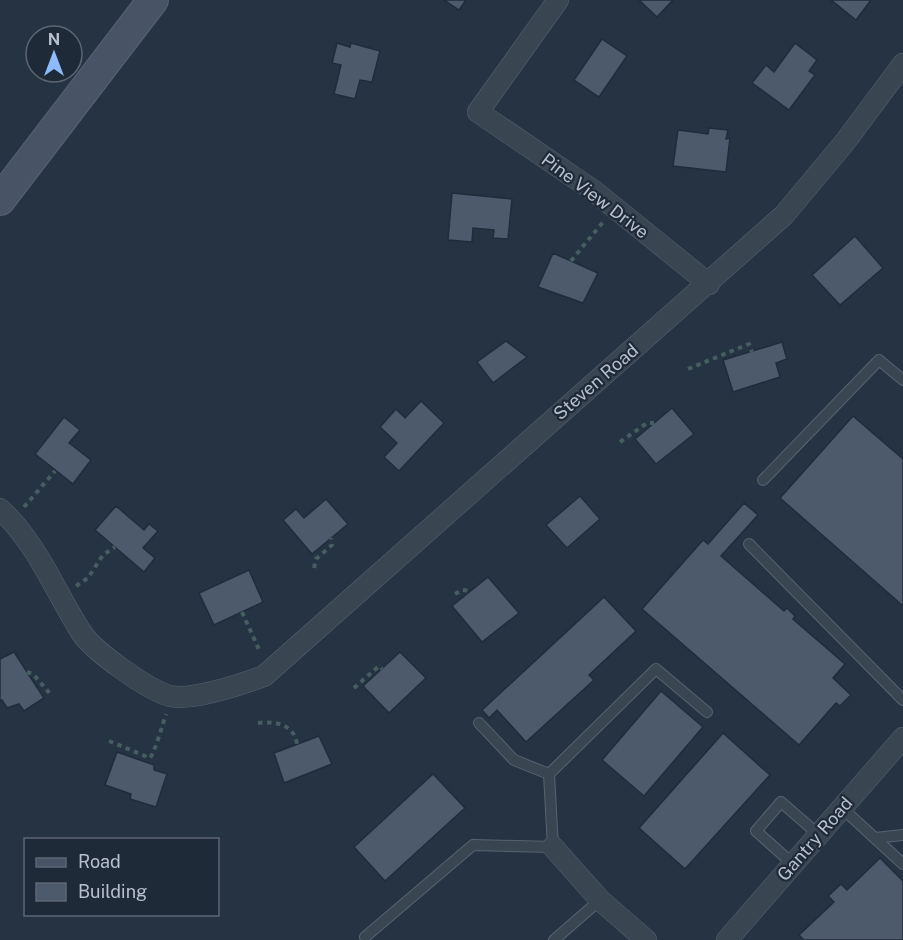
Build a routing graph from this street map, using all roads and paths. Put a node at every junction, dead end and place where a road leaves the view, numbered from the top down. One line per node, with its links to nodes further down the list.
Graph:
1 (153, 0): 4 (street)
2 (558, 0): 5 (street, Pine View Drive)
3 (903, 64): 7 (street, Steven Road)
4 (0, 200)
5 (613, 206): 6 (path); 7 (street, Pine View Drive)
6 (571, 261)
7 (709, 284): 26 (street, Steven Road)
8 (752, 352): 9 (path)
9 (688, 369)
10 (903, 380): 14 (lane)
11 (654, 423): 12 (path)
12 (620, 442)
13 (55, 471): 15 (path)
14 (763, 480)
15 (6, 516): 22 (street)
16 (331, 538): 19 (path)
17 (749, 543): 30 (lane)
18 (115, 547): 22 (path)
19 (314, 568)
20 (471, 591): 21 (path)
21 (455, 594)
22 (61, 596): 29 (street)
23 (242, 612): 26 (path)
24 (382, 669): 27 (path)
25 (27, 672): 28 (path)
26 (268, 673): 29 (street)
27 (354, 688)
28 (52, 696)
29 (170, 696): 37 (path)
30 (903, 700)
31 (707, 712): 39 (lane)
32 (258, 723): 36 (path)
33 (479, 723): 39 (lane)
34 (903, 739): 40 (street, Gantry Road)
35 (109, 741): 37 (path)
36 (297, 744)
37 (150, 758): 38 (path)
38 (149, 764)
39 (549, 774): 44 (lane)
40 (842, 808): 41 (street, Gantry Road); 43 (lane)
41 (819, 835): 45 (street, Gantry Road); 45 (lane)
42 (903, 835): 43 (lane)
43 (875, 838): 46 (lane)
44 (553, 847): 47 (street); 48 (lane)
45 (793, 864): 51 (street, Gantry Road)
46 (903, 864)
47 (600, 900): 49 (lane); 50 (street)
48 (365, 937)
49 (554, 940)
50 (646, 940)
51 (727, 940)

